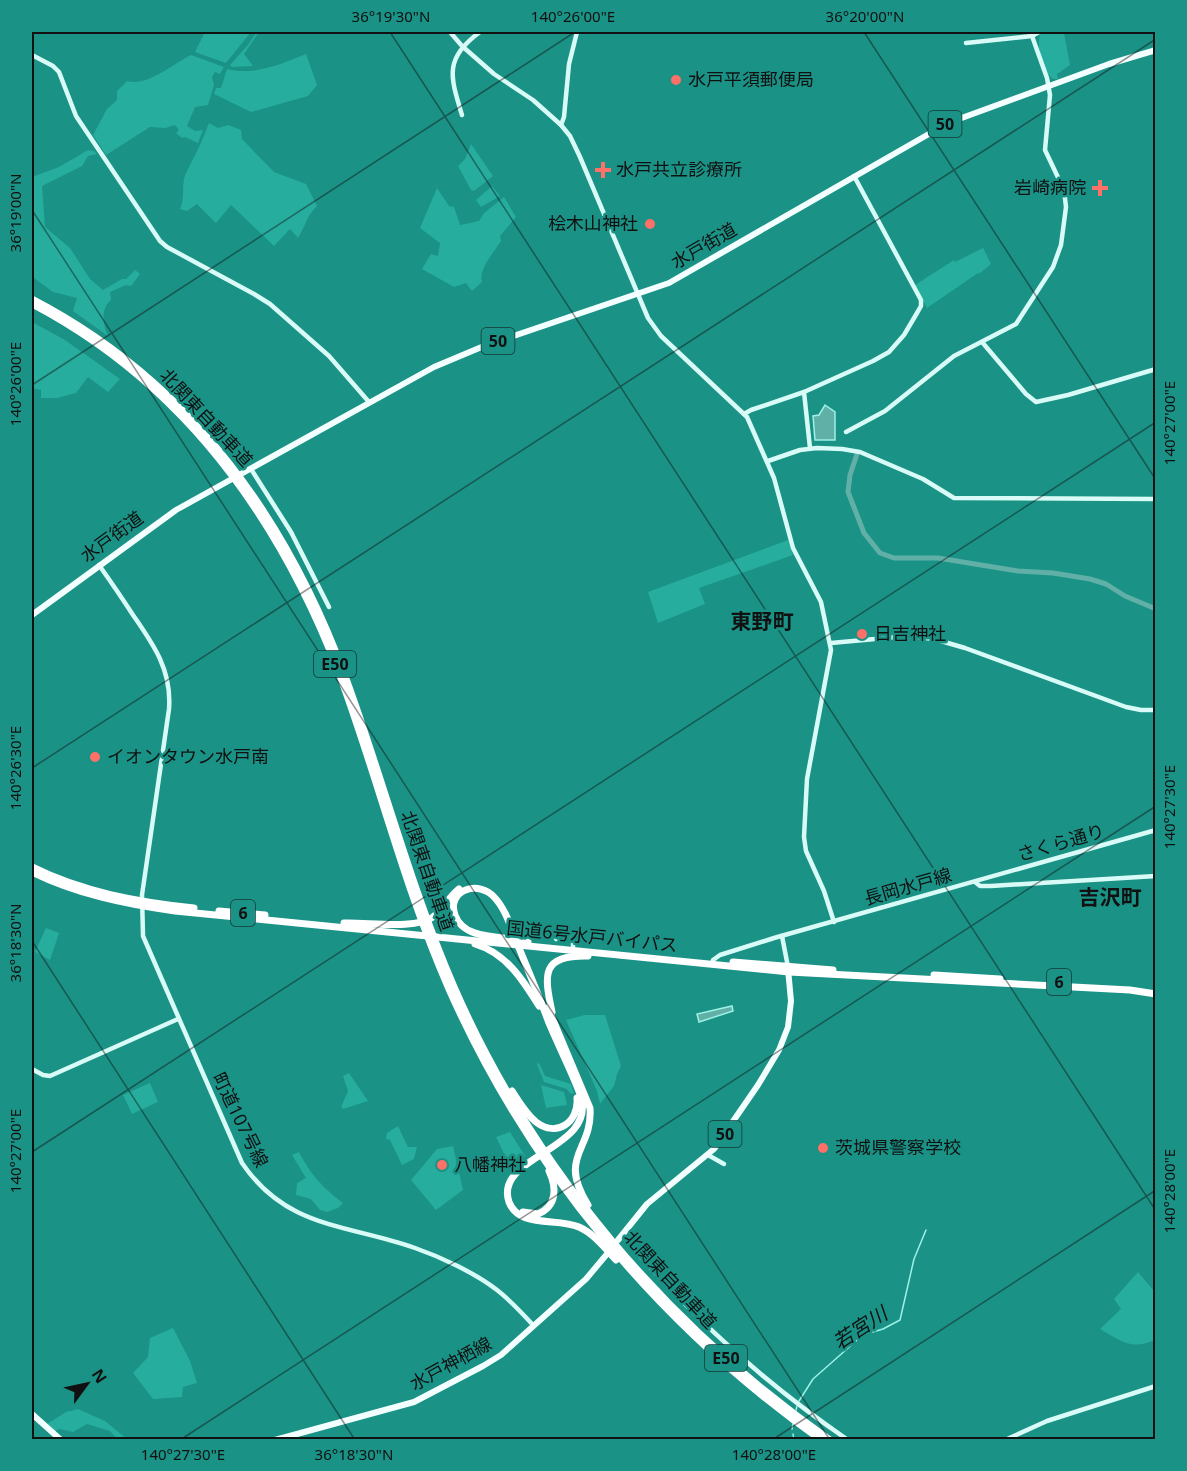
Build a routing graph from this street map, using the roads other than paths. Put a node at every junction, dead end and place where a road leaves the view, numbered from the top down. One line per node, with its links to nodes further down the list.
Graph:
1 (450, 32): 7 (street)
2 (480, 32): 7 (street)
3 (577, 32): 12 (street)
4 (1039, 32): 5 (street)
5 (1032, 36): 6 (street); 10 (street)
6 (966, 43)
7 (462, 46): 11 (street); 12 (street)
8 (1155, 50): 10 (main road, 水戸街道 / 50)
9 (32, 55): 20 (street)
10 (1048, 86): 13 (main road, 水戸街道 / 50); 17 (street)
11 (462, 115)
12 (561, 125): 14 (street)
13 (854, 176): 14 (main road, 水戸街道 / 50); 19 (street)
14 (638, 295): 20 (main road, 水戸街道 / 50); 21 (street)
15 (32, 298): 57 (highway, 北関東自動車道 / E50)
16 (32, 304): 61 (highway, 北関東自動車道 / E50)
17 (982, 342): 18 (street); 22 (street)
18 (1155, 369)
19 (804, 392): 21 (street); 23 (street)
20 (369, 402): 25 (main road, 水戸街道 / 50)
21 (744, 414): 24 (street)
22 (846, 432)
23 (810, 448): 24 (street); 26 (street)
24 (768, 462): 30 (street)
25 (248, 469): 27 (main road, 水戸街道 / 50); 28 (street)
26 (1155, 499)
27 (99, 565): 29 (main road, 水戸街道 / 50); 38 (street, 町道107号線)
28 (329, 608)
29 (32, 615)
30 (831, 644): 31 (street); 39 (street)
31 (1155, 710)
32 (1155, 830): 35 (street, さくら通り)
33 (32, 871): 38 (highway, 国道6号水戸バイパス / 6)
34 (1155, 876): 37 (street, 長岡水戸線)
35 (991, 878): 36 (street, さくら通り); 37 (street)
36 (975, 882): 37 (street, 長岡水戸線); 39 (street, 長岡水戸線)
37 (991, 886)
38 (142, 904): 40 (highway, 国道6号水戸バイパス / 6); 40 (highway, 国道6号水戸バイパス / 6); 55 (street, 町道107号線)
39 (834, 922): 43 (street, 長岡水戸線)
40 (418, 930): 41 (highway, 国道6号水戸バイパス / 6); 42 (highway)
41 (438, 935): 44 (highway, 国道6号水戸バイパス / 6); 46 (highway, 国道6号水戸バイパス / 6)
42 (515, 935): 46 (highway); 56 (highway)
43 (782, 936): 48 (street, 長岡水戸線); 52 (street)
44 (448, 938): 47 (highway, 国道6号水戸バイパス / 6); 56 (highway)
45 (556, 939): 47 (street)
46 (528, 942): 47 (highway, 国道6号水戸バイパス / 6)
47 (573, 948): 49 (highway, 国道6号水戸バイパス / 6); 50 (highway, 国道6号水戸バイパス / 6)
48 (731, 952): 50 (street, 長岡水戸線); 51 (street)
49 (630, 956): 50 (highway, 国道6号水戸バイパス / 6); 56 (highway)
50 (713, 962): 51 (highway, 国道6号水戸バイパス / 6); 52 (highway, 国道6号水戸バイパス / 6)
51 (730, 962): 52 (highway, 国道6号水戸バイパス / 6)
52 (788, 969): 53 (highway, 国道6号水戸バイパス / 6); 54 (highway, 国道6号水戸バイパス / 6); 62 (main road, 50)
53 (1155, 989)
54 (1155, 994)
55 (178, 1019): 58 (street); 69 (street, 町道107号線)
56 (551, 1019): 59 (highway); 60 (highway)
57 (469, 1020): 59 (highway); 61 (highway, 北関東自動車道 / E50)
58 (32, 1069)
59 (576, 1086): 68 (highway)
60 (584, 1093): 63 (highway); 67 (highway)
61 (537, 1147): 63 (highway, 北関東自動車道 / E50)
62 (708, 1155): 64 (street); 65 (main road, 50)
63 (545, 1160): 67 (highway, 北関東自動車道 / E50); 68 (highway, 北関東自動車道 / E50)
64 (724, 1164)
65 (620, 1238): 76 (street)
66 (607, 1254): 69 (main road, 水戸神栖線)
67 (633, 1264): 75 (highway, 北関東自動車道 / E50)
68 (663, 1305): 74 (highway, 北関東自動車道 / E50)
69 (533, 1325): 73 (main road, 水戸神栖線)
70 (1155, 1386): 77 (street)
71 (32, 1414): 72 (main road)
72 (62, 1440)
73 (275, 1440)
74 (821, 1440)
75 (830, 1440)
76 (848, 1440)
77 (1005, 1440)

